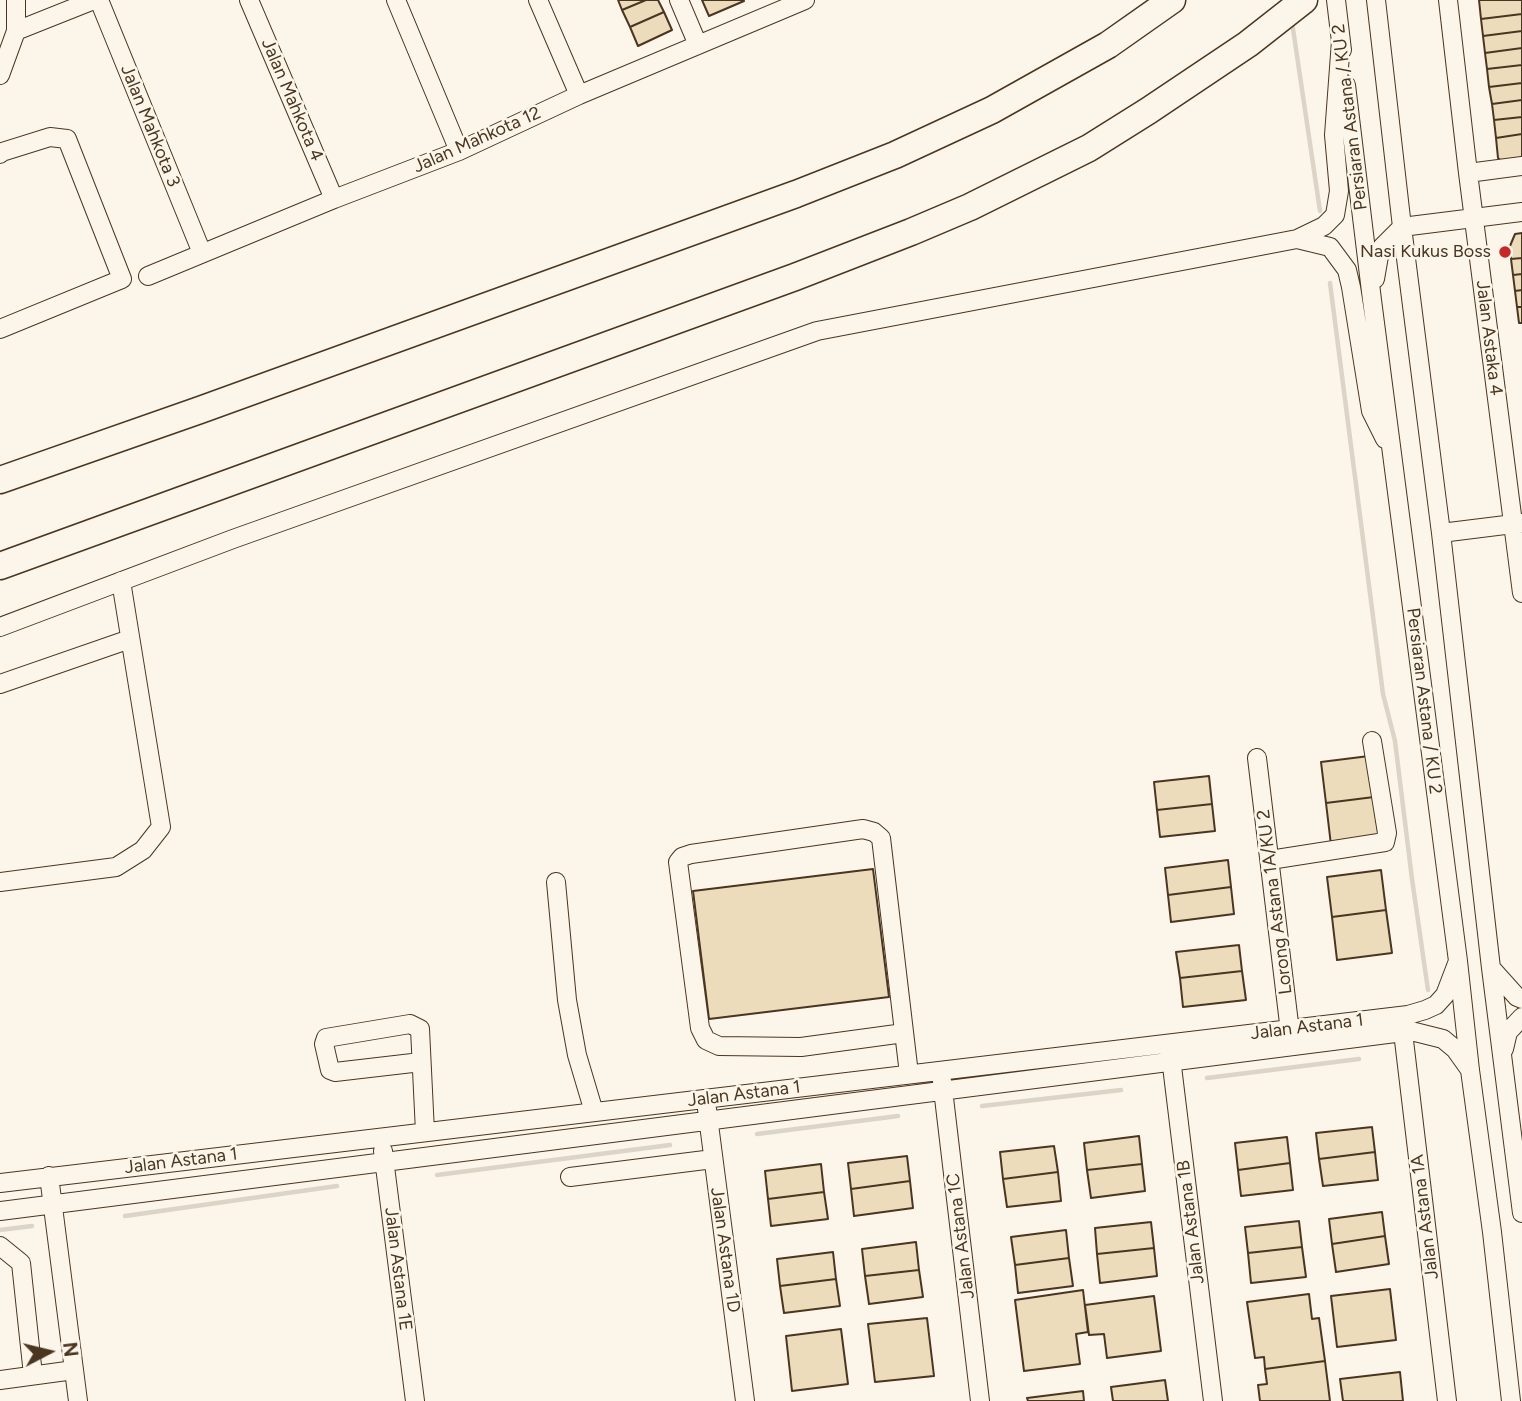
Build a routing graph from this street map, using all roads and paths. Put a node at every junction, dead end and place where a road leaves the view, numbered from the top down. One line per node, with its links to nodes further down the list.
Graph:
1 (16, 0): 13 (street)
2 (95, 0): 13 (street); 27 (street, Jalan Mahkota 3)
3 (249, 0): 22 (street, Jalan Mahkota 4)
4 (396, 0): 18 (street)
5 (538, 0): 17 (street)
6 (679, 0): 15 (street)
7 (805, 0): 15 (street, Jalan Mahkota 12)
8 (1172, 0): 32 (highway)
9 (1304, 0): 35 (highway)
10 (1336, 0): 14 (street, Persiaran Astana / KU 2)
11 (1376, 0): 25 (street, Persiaran Astana / KU 2)
12 (1448, 0): 21 (street, Jalan Astaka 4)
13 (16, 31): 16 (street)
14 (1341, 41): 26 (street); 29 (street, Persiaran Astana / KU 2)
15 (698, 45): 17 (street, Jalan Mahkota 12)
16 (0, 75)
17 (579, 95): 18 (street, Jalan Mahkota 12)
18 (459, 151): 22 (street, Jalan Mahkota 12)
19 (0, 154): 30 (street)
20 (1522, 166): 21 (street)
21 (1468, 173): 24 (street, Jalan Astaka 4)
22 (334, 199): 27 (street, Jalan Mahkota 12)
23 (1522, 212): 24 (street)
24 (1474, 218): 25 (street); 33 (street, Jalan Astaka 4)
25 (1402, 227): 29 (street); 34 (street, Persiaran Astana / KU 2)
26 (1297, 239): 31 (street); 36 (street)
27 (202, 253): 28 (street, Jalan Mahkota 12)
28 (148, 276)
29 (1372, 300): 31 (street, Persiaran Astana / KU 2)
30 (0, 329)
31 (1392, 455): 46 (street, Persiaran Astana / KU 2)
32 (0, 480)
33 (1518, 523): 34 (street); 37 (street, Jalan Astaka 4)
34 (1441, 533): 47 (street, Persiaran Astana / KU 2)
35 (0, 566)
36 (121, 581): 38 (street); 39 (street)
37 (1522, 593)
38 (0, 627)
39 (130, 639): 40 (street); 44 (street)
40 (0, 684)
41 (1372, 741): 43 (street)
42 (1257, 758): 43 (street, Lorong Astana 1A/KU 2)
43 (1270, 860): 52 (street, Lorong Astana 1A/KU 2)
44 (0, 882)
45 (556, 882): 62 (street)
46 (1458, 961): 52 (street, Jalan Astana 1); 58 (street, Persiaran Astana / KU 2)
47 (1491, 968): 48 (street); 56 (street, Persiaran Astana / KU 2)
48 (1522, 999)
49 (1522, 1017): 56 (street)
50 (1403, 1032): 52 (street, Jalan Astana 1); 58 (street, Jalan Astana 1); 83 (street, Jalan Astana 1A)
51 (904, 1033): 51 (street); 59 (street)
52 (1291, 1038): 53 (street, Jalan Astana 1); 55 (street, Jalan Astana 1)
53 (1169, 1043): 55 (street, Jalan Astana 1B); 57 (street, Jalan Astana 1)
54 (421, 1062): 54 (street); 64 (street)
55 (1171, 1062): 60 (street, Jalan Astana 1); 82 (street, Jalan Astana 1B)
56 (1503, 1065): 73 (street, Persiaran Astana / KU 2)
57 (941, 1070): 59 (street, Jalan Astana 1); 60 (street, Jalan Astana 1C)
58 (1470, 1070): 84 (street, Persiaran Astana / KU 2)
59 (909, 1074): 61 (street, Jalan Astana 1)
60 (943, 1091): 63 (street, Jalan Astana 1); 81 (street, Jalan Astana 1C)
61 (706, 1098): 62 (street, Jalan Astana 1); 63 (street, Jalan Astana 1D)
62 (594, 1112): 64 (street, Jalan Astana 1)
63 (709, 1121): 66 (street, Jalan Astana 1D); 67 (street, Jalan Astana 1)
64 (425, 1132): 65 (street, Jalan Astana 1)
65 (381, 1137): 67 (street, Jalan Astana 1E); 68 (street, Jalan Astana 1)
66 (713, 1159): 69 (street); 80 (street, Jalan Astana 1D)
67 (384, 1162): 71 (street, Jalan Astana 1); 79 (street, Jalan Astana 1E)
68 (49, 1176): 70 (street, Jalan Astana 1); 71 (street)
69 (570, 1177)
70 (0, 1183)
71 (53, 1204): 72 (street, Jalan Astana 1); 75 (street)
72 (0, 1211)
73 (1522, 1213)
74 (0, 1246): 76 (street)
75 (74, 1370): 76 (street); 78 (street)
76 (33, 1375): 77 (street)
77 (0, 1380)
78 (78, 1401)
79 (415, 1401)
80 (745, 1401)
81 (980, 1401)
82 (1213, 1401)
83 (1447, 1401)
84 (1511, 1401)

